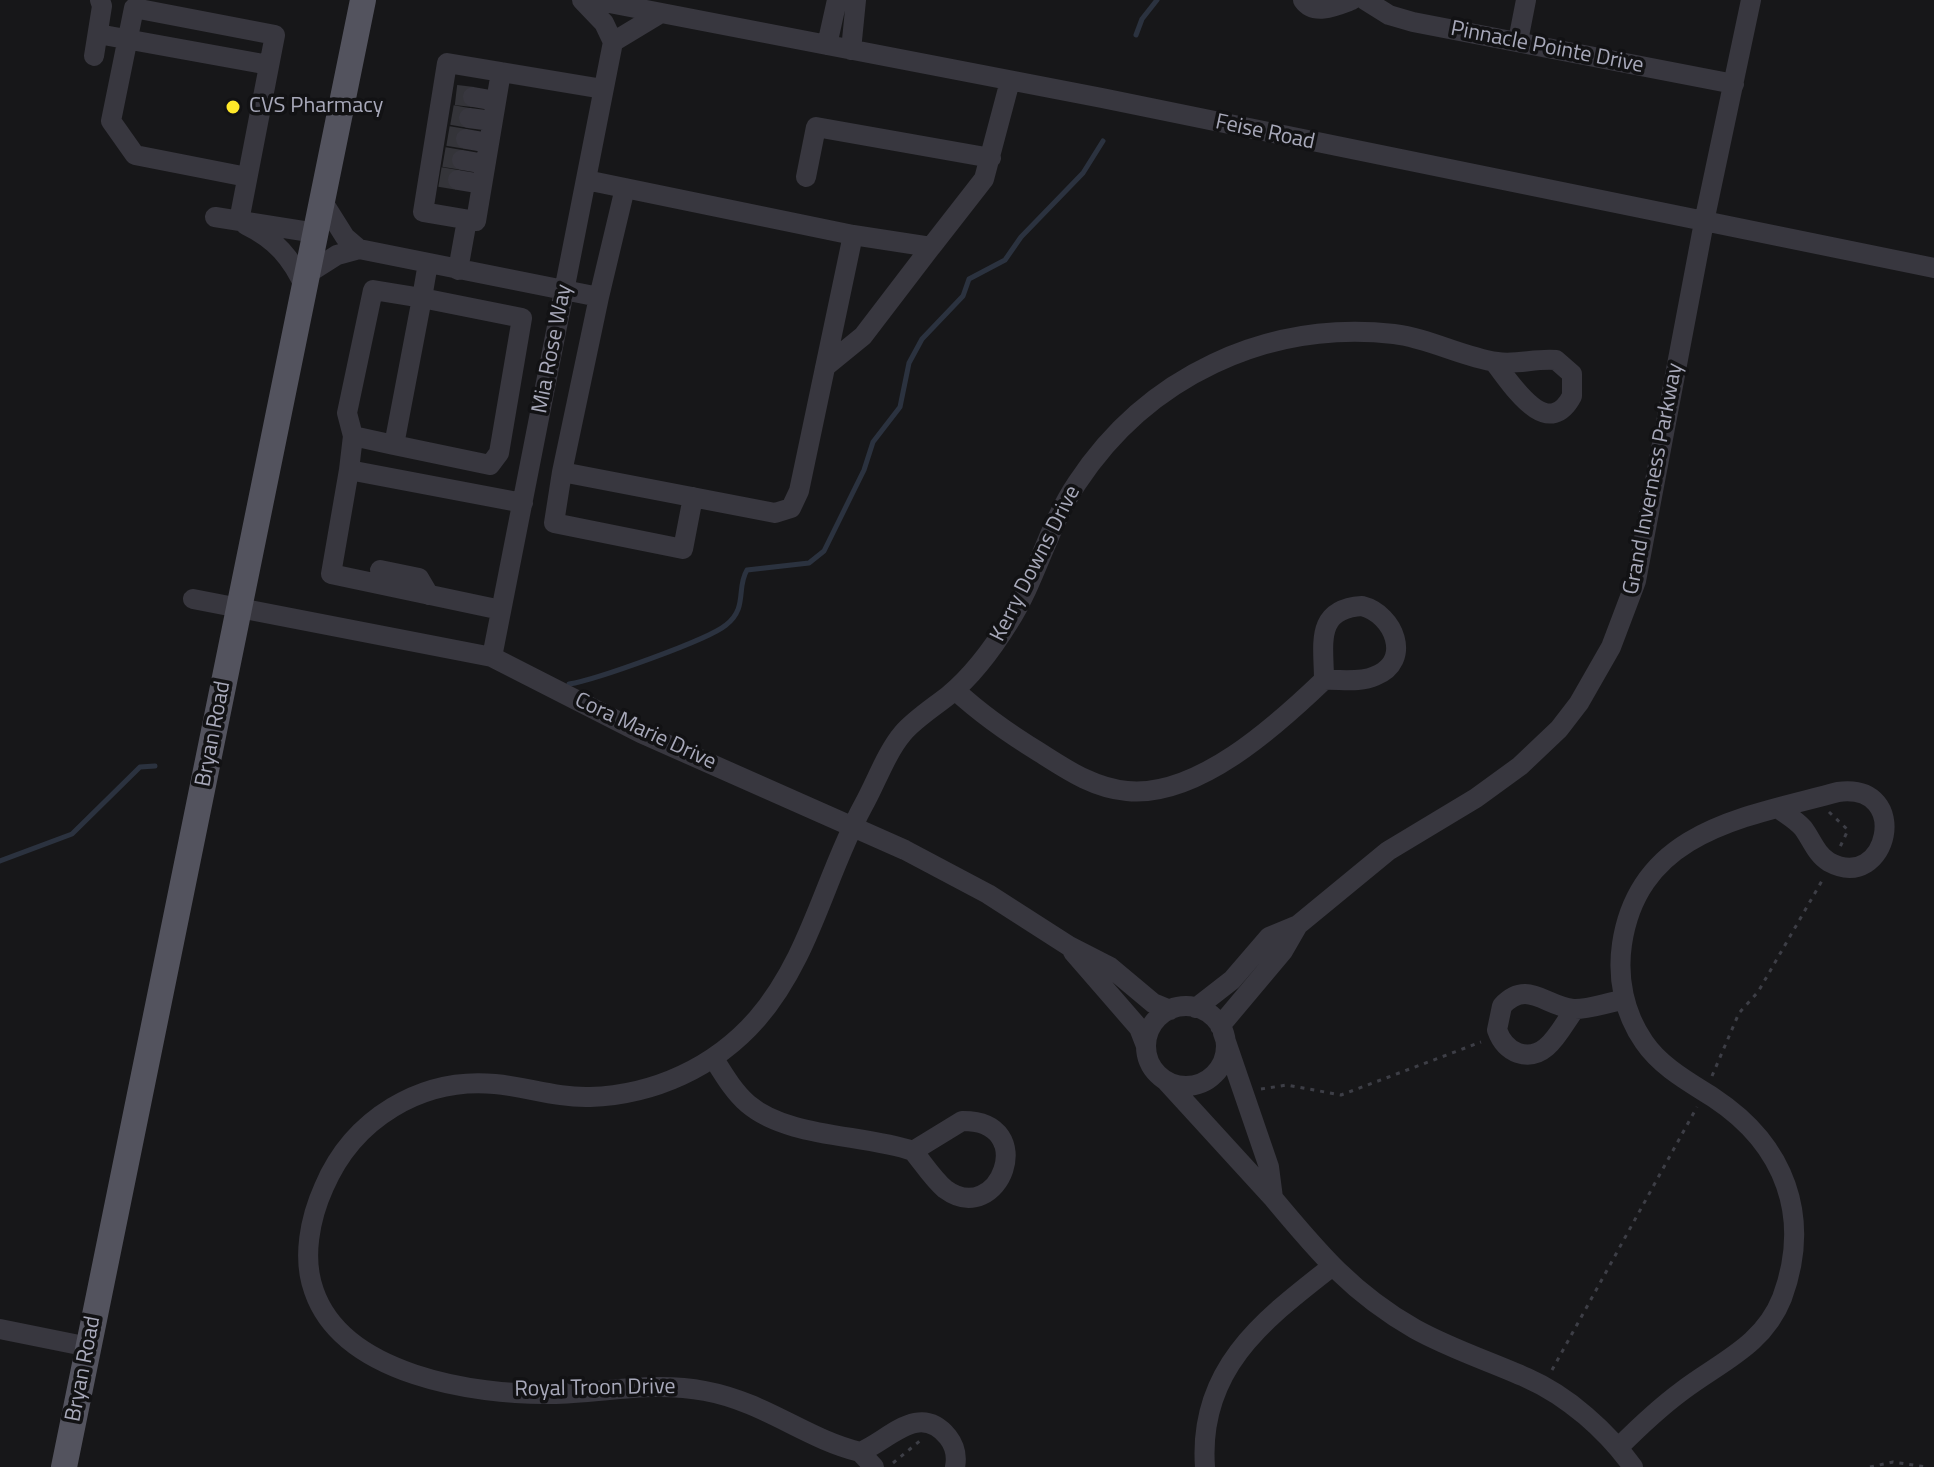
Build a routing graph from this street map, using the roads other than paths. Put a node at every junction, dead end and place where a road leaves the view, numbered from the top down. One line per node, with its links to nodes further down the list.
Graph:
1 (100, 0): 13 (street)
2 (363, 0): 36 (main road, Bryan Road)
3 (582, 0): 16 (street)
4 (594, 0): 12 (street, Feise Road)
5 (837, 0): 17 (street)
6 (856, 0): 18 (street)
7 (1303, 0): 8 (street)
8 (1352, 0)
9 (1365, 0): 15 (street, Pinnacle Pointe Drive)
10 (1526, 0): 15 (street)
11 (1751, 0): 23 (street, Grand Inverness Parkway)
12 (661, 13): 16 (street); 17 (street, Feise Road)
13 (98, 34): 14 (street); 19 (street)
14 (126, 40): 20 (street); 20 (street); 32 (street)
15 (1518, 41): 23 (street, Pinnacle Pointe Drive)
16 (613, 42): 24 (street, Mia Rose Way)
17 (827, 45): 18 (street, Feise Road)
18 (851, 50): 22 (street, Feise Road)
19 (94, 56)
20 (269, 65): 32 (street)
21 (501, 72): 24 (street); 25 (street); 26 (street)
22 (1010, 81): 29 (street); 40 (street, Feise Road)
23 (1734, 84): 40 (street, Grand Inverness Parkway)
24 (603, 89): 34 (street, Mia Rose Way)
25 (455, 105): 26 (street); 27 (street)
26 (494, 111): 28 (street)
27 (450, 136): 28 (street); 30 (street)
28 (489, 143): 31 (street)
29 (991, 158): 33 (street); 43 (street)
30 (444, 167): 31 (street); 38 (street)
31 (484, 174): 38 (street)
32 (247, 177): 39 (street)
33 (806, 177)
34 (586, 180): 35 (street); 49 (street, Mia Rose Way)
35 (625, 188): 42 (street); 50 (street)
36 (323, 202): 41 (main road, Bryan Road); 44 (street)
37 (215, 217): 39 (street)
38 (467, 220): 47 (street)
39 (239, 221): 41 (street); 48 (street)
40 (1704, 222): 46 (street, Feise Road); 68 (street, Grand Inverness Parkway)
41 (316, 233): 48 (main road, Bryan Road)
42 (853, 235): 43 (street); 53 (street)
43 (931, 247): 53 (street)
44 (359, 249): 45 (street); 48 (street)
45 (428, 263): 47 (street); 51 (street)
46 (1934, 268)
47 (458, 270): 49 (street)
48 (306, 281): 61 (main road, Bryan Road)
49 (564, 292): 50 (street); 59 (street, Mia Rose Way)
50 (599, 297): 57 (street)
51 (426, 299): 54 (street); 55 (street); 55 (street)
52 (1494, 362): 65 (street, Kerry Downs Drive)
53 (825, 367): 58 (street)
54 (353, 436): 55 (street); 56 (street)
55 (394, 445)
56 (349, 470): 59 (street); 62 (street)
57 (562, 472): 58 (street); 58 (street)
58 (693, 497)
59 (523, 503): 62 (street, Mia Rose Way)
60 (193, 599): 61 (street, Cora Marie Drive)
61 (239, 608): 63 (street, Cora Marie Drive); 82 (main road, Bryan Road)
62 (501, 610): 63 (street, Mia Rose Way)
63 (492, 657): 67 (street, Cora Marie Drive)
64 (1324, 680): 65 (street)
65 (955, 690): 67 (street, Kerry Downs Drive)
66 (1779, 809): 66 (street); 70 (street)
67 (852, 826): 69 (street, Cora Marie Drive); 76 (street, Royal Troon Drive)
68 (1298, 925): 71 (street, Grand Inverness Parkway); 74 (street, Grand Inverness Parkway)
69 (1069, 946): 73 (street, Cora Marie Drive); 75 (street, Cora Marie Drive)
70 (1624, 1000): 72 (street); 83 (street)
71 (1196, 1008): 73 (street); 74 (street)
72 (1575, 1009)
73 (1170, 1010): 75 (street)
74 (1222, 1029): 77 (street); 79 (street)
75 (1146, 1046): 77 (street)
76 (714, 1059): 78 (street); 84 (street, Royal Troon Drive)
77 (1166, 1081): 79 (street)
78 (913, 1151): 78 (street)
79 (1273, 1198): 80 (street)
80 (1330, 1268): 83 (street); 87 (street)
81 (0, 1329): 82 (street)
82 (89, 1347): 85 (main road, Bryan Road)
83 (1619, 1447): 88 (street)
84 (867, 1460): 86 (street, Royal Troon Drive)
85 (64, 1467)
86 (955, 1467)
87 (1205, 1467)
88 (1633, 1467)

